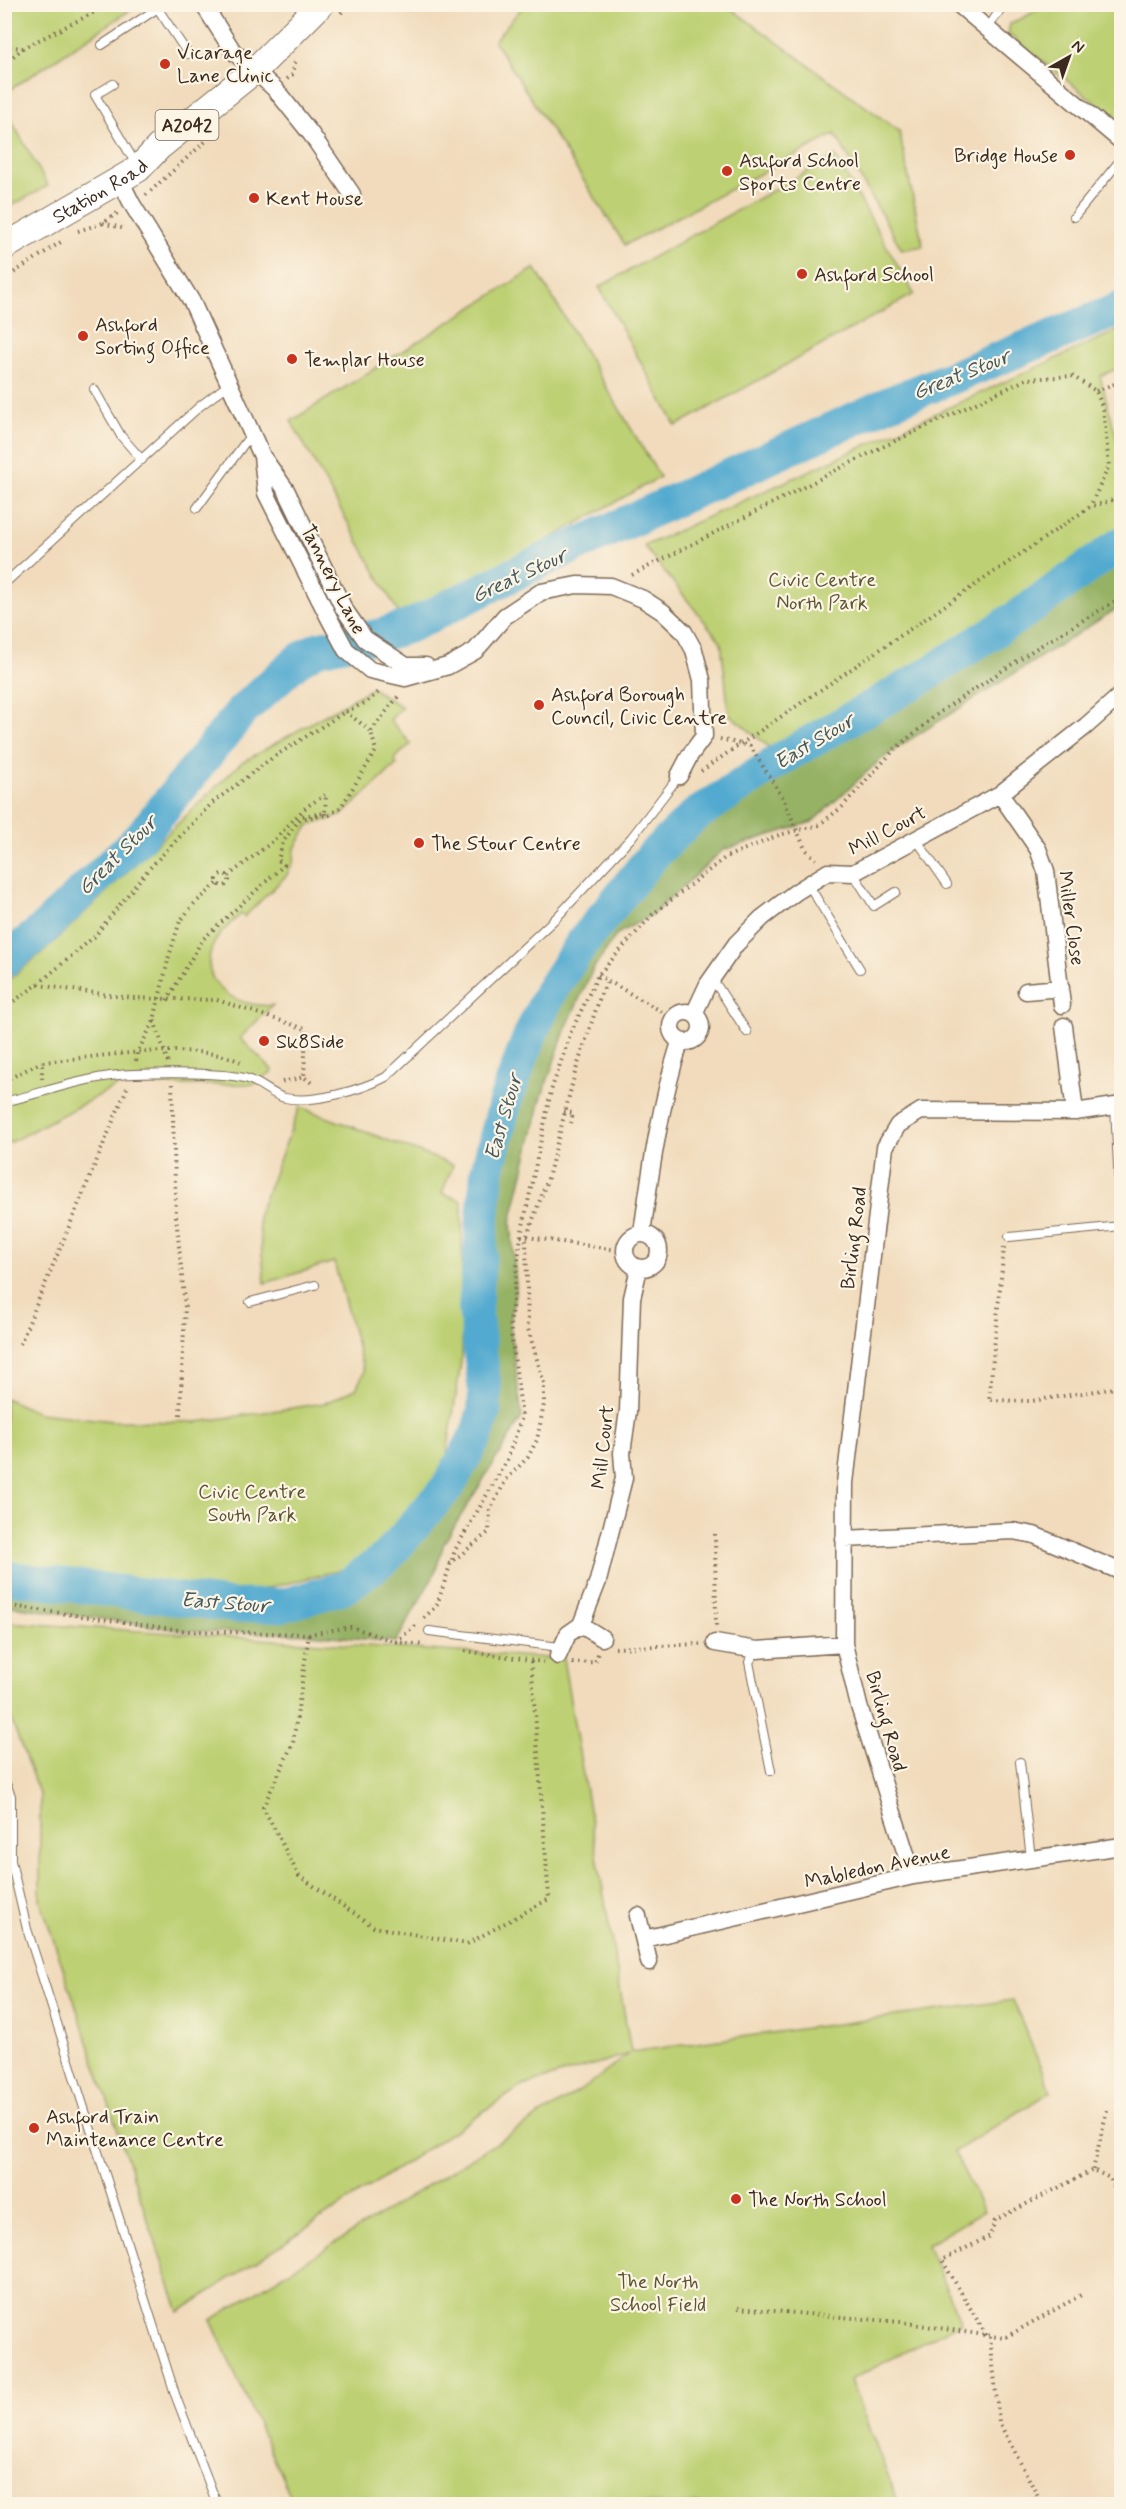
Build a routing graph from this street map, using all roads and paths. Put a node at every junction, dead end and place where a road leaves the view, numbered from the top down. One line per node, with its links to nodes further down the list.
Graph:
1 (111, 4): 10 (path)
2 (204, 4): 13 (street)
3 (321, 4): 13 (main road, Station Road / A2042)
4 (958, 4): 7 (street)
5 (1004, 4): 7 (lane)
6 (161, 7): 8 (lane); 11 (lane)
7 (988, 28): 15 (street)
8 (102, 45)
9 (4, 46): 10 (path)
10 (23, 48): 12 (path)
11 (188, 54)
12 (4, 64)
13 (255, 70): 18 (main road, Station Road / A2042); 20 (street)
14 (113, 84): 18 (lane)
15 (1122, 142)
16 (1122, 158): 22 (lane)
17 (169, 172): 19 (path)
18 (129, 175): 27 (main road, Station Road / A2042); 30 (street, Tannery Lane)
19 (154, 190)
20 (352, 194)
21 (4, 207): 23 (path)
22 (1074, 217)
23 (12, 222)
24 (103, 223): 25 (path)
25 (76, 232)
26 (68, 238): 28 (path)
27 (4, 247)
28 (4, 279)
29 (1122, 381): 32 (path)
30 (228, 385): 33 (street, Tannery Lane); 35 (lane)
31 (94, 389): 35 (lane)
32 (1095, 391): 37 (path); 40 (path)
33 (252, 433): 34 (street, Tannery Lane); 38 (lane)
34 (262, 456): 42 (street, Tannery Lane); 42 (street, Tannery Lane)
35 (142, 460): 39 (lane)
36 (1122, 496): 37 (path)
37 (1090, 507): 48 (path)
38 (197, 508)
39 (4, 584)
40 (611, 586): 42 (street, Tannery Lane); 49 (street, Tannery Lane)
41 (1122, 597): 54 (path)
42 (448, 666)
43 (382, 688): 46 (path)
44 (402, 691): 47 (path)
45 (1122, 693): 50 (street, Mill Court)
46 (345, 712): 47 (path); 67 (path)
47 (372, 731): 52 (path)
48 (742, 742): 49 (path); 54 (path)
49 (681, 771): 82 (lane)
50 (1000, 794): 55 (street, Mill Court); 68 (street, Miller Close)
51 (325, 813): 52 (path); 53 (path, bridge); 58 (path)
52 (302, 816): 71 (path)
53 (326, 819)
54 (798, 828): 56 (path); 64 (path)
55 (916, 839): 57 (street, Mill Court); 61 (lane)
56 (828, 872): 57 (street, Mill Court); 60 (street, Mill Court)
57 (853, 873): 62 (lane)
58 (228, 876): 59 (path); 59 (path)
59 (218, 884): 70 (path)
60 (808, 884): 63 (lane); 65 (street, Mill Court)
61 (946, 884)
62 (896, 892)
63 (860, 969)
64 (598, 975): 66 (path); 93 (path)
65 (712, 978): 74 (street, Mill Court); 78 (lane)
66 (608, 980): 75 (path); 87 (path)
67 (37, 985): 70 (path); 73 (path)
68 (1061, 988): 69 (street, Miller Close); 72 (street, Miller Close)
69 (1026, 991)
70 (157, 999): 71 (path); 76 (path)
71 (167, 1000): 83 (path)
72 (1062, 1005)
73 (4, 1008)
74 (693, 1014): 75 (street); 79 (street)
75 (673, 1018): 79 (street)
76 (154, 1020): 81 (path); 82 (path)
77 (1064, 1026): 88 (street)
78 (747, 1032)
79 (680, 1041): 91 (street)
80 (42, 1062): 84 (path)
81 (132, 1074): 82 (lane); 85 (lane); 100 (path)
82 (171, 1075): 102 (path)
83 (304, 1077)
84 (4, 1081)
85 (4, 1102)
86 (1118, 1106): 88 (street, Birling Road); 90 (lane)
87 (564, 1112): 89 (path); 95 (path)
88 (1075, 1112): 104 (street, Birling Road)
89 (571, 1123)
90 (1121, 1226): 92 (lane); 94 (lane)
91 (642, 1233): 96 (street); 97 (street)
92 (1122, 1234)
93 (521, 1236): 95 (path); 105 (path)
94 (1009, 1237): 101 (path)
95 (526, 1239): 96 (path); 105 (path)
96 (624, 1251): 97 (street)
97 (639, 1268): 108 (street, Mill Court)
98 (315, 1285): 99 (lane)
99 (250, 1302)
100 (20, 1344)
101 (1122, 1387)
102 (180, 1415)
103 (715, 1534): 112 (path)
104 (844, 1539): 106 (street); 113 (street, Birling Road)
105 (450, 1564): 111 (path)
106 (1122, 1572)
107 (4, 1605): 110 (path)
108 (580, 1625): 114 (street); 118 (street, Mill Court)
109 (429, 1631): 118 (lane)
110 (309, 1634): 111 (path); 119 (path)
111 (396, 1641): 115 (path)
112 (715, 1643): 114 (path); 117 (street)
113 (844, 1644): 117 (street); 126 (street, Birling Road)
114 (604, 1646): 118 (path)
115 (434, 1647)
116 (456, 1650): 119 (path)
117 (757, 1650): 121 (lane)
118 (560, 1657): 119 (path)
119 (531, 1661)
120 (1020, 1762): 125 (lane)
121 (771, 1771)
122 (4, 1779): 123 (lane)
123 (8, 1820): 136 (lane)
124 (1122, 1846): 125 (street, Mabledon Avenue)
125 (1031, 1859): 126 (street, Mabledon Avenue)
126 (913, 1876): 128 (street, Mabledon Avenue)
127 (638, 1916): 128 (street)
128 (644, 1939): 129 (street)
129 (649, 1962)
130 (1107, 2110): 131 (path)
131 (1093, 2170): 132 (path); 135 (path)
132 (1122, 2204)
133 (1083, 2294): 135 (path)
134 (738, 2308): 135 (path)
135 (988, 2335): 137 (path)
136 (218, 2505)
137 (1042, 2505)

